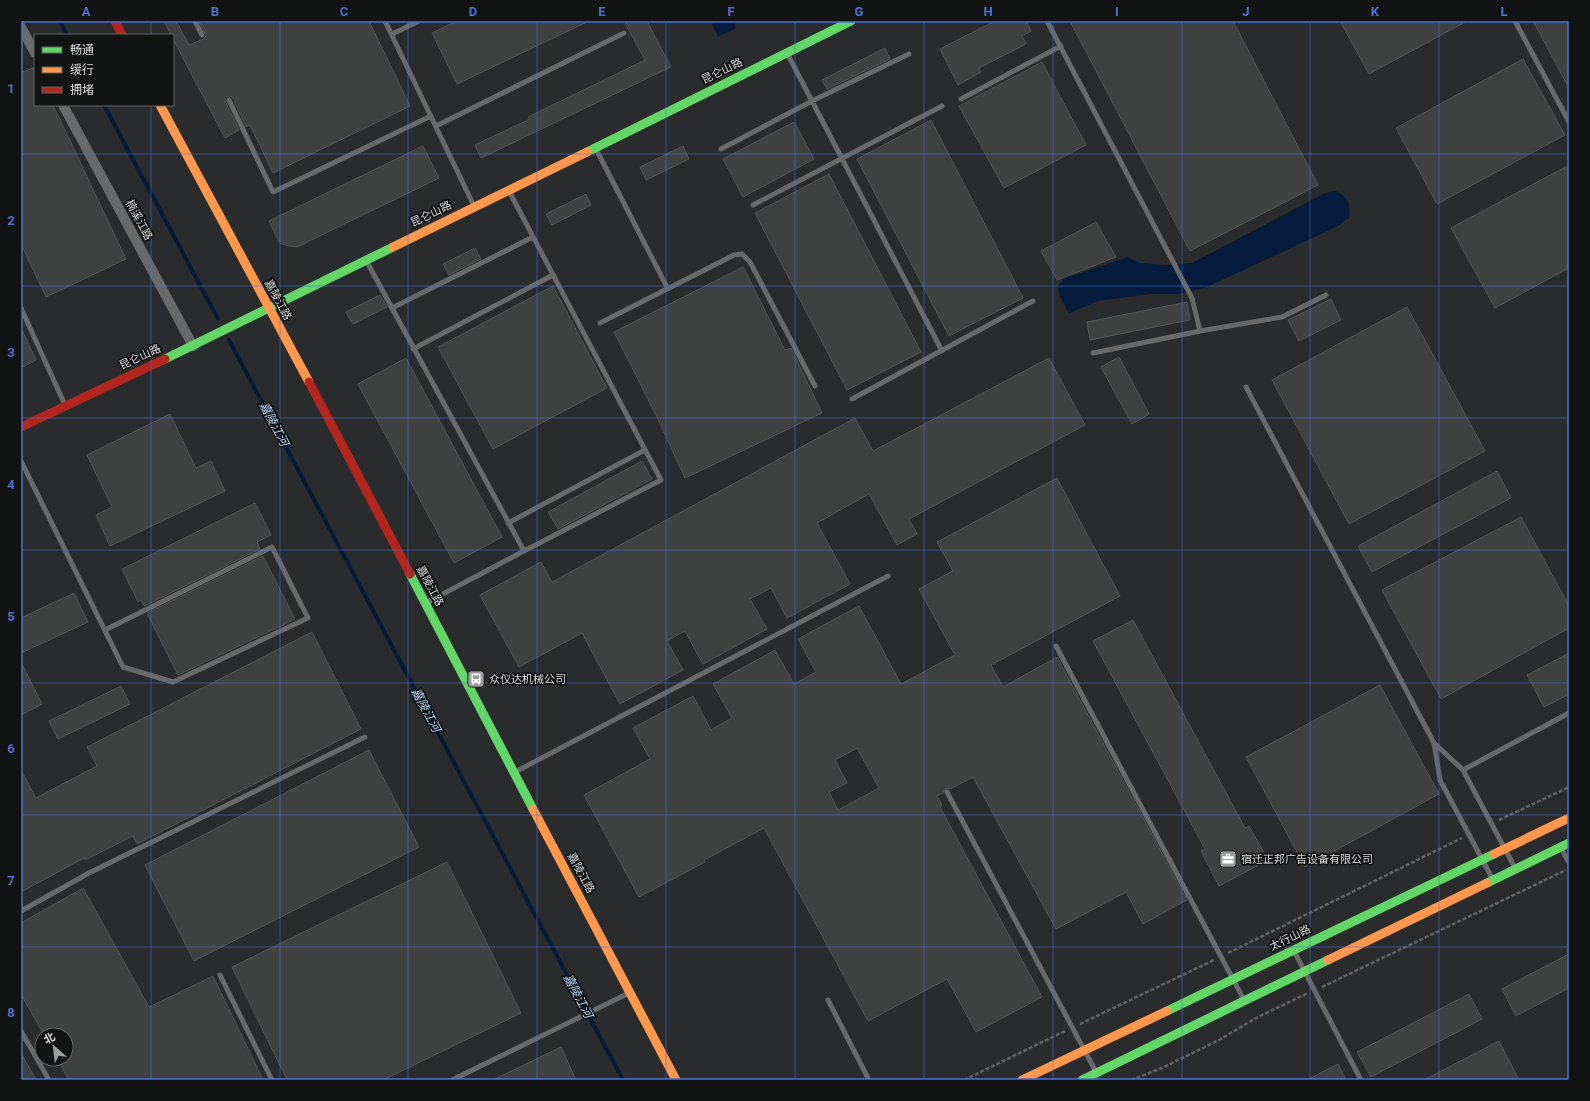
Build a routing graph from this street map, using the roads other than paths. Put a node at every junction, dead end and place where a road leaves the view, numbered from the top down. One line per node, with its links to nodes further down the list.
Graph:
1 (115, 21): 10 (street)
2 (195, 21): 12 (lane)
3 (386, 21): 11 (lane)
4 (419, 21): 11 (lane)
5 (851, 21): 15 (street, 昆仑山路)
6 (1047, 21): 13 (lane)
7 (1515, 21): 24 (lane)
8 (21, 26): 14 (street)
9 (624, 33): 25 (lane)
10 (122, 34)
11 (392, 34): 23 (lane)
12 (202, 35)
13 (1060, 46): 17 (lane); 42 (lane)
14 (34, 50)
15 (786, 52): 19 (lane); 26 (street, 昆仑山路)
16 (909, 54): 19 (lane)
17 (961, 99)
18 (229, 100): 23 (lane)
19 (812, 102): 27 (lane); 28 (lane)
20 (64, 106): 43 (street, 楠溪江路)
21 (161, 106): 38 (street, 嘉陵江路)
22 (942, 106): 28 (lane)
23 (431, 116): 25 (lane)
24 (1569, 122)
25 (436, 126): 31 (lane)
26 (595, 146): 29 (street, 昆仑山路); 35 (lane)
27 (720, 149)
28 (842, 158): 30 (lane); 45 (lane)
29 (508, 189): 31 (street, 昆仑山路); 32 (lane)
30 (753, 205)
31 (474, 206): 33 (street, 昆仑山路)
32 (533, 237): 34 (lane); 40 (lane)
33 (366, 259): 38 (street, 昆仑山路); 40 (lane)
34 (553, 275): 44 (lane); 52 (lane)
35 (668, 289): 41 (lane); 47 (lane)
36 (1326, 295): 42 (lane)
37 (1033, 301): 45 (lane)
38 (268, 307): 43 (street, 昆仑山路); 57 (street, 嘉陵江路)
39 (21, 308): 50 (lane)
40 (392, 308): 44 (lane)
41 (600, 323)
42 (1200, 332): 46 (lane)
43 (193, 346): 50 (street, 昆仑山路)
44 (413, 349): 54 (lane)
45 (942, 350): 49 (lane)
46 (1093, 353)
47 (815, 386)
48 (1246, 387): 62 (lane)
49 (852, 399)
50 (66, 406): 51 (street, 昆仑山路)
51 (21, 427)
52 (645, 450): 54 (lane); 55 (lane)
53 (21, 461): 58 (lane)
54 (508, 522): 55 (lane)
55 (524, 551): 57 (lane)
56 (888, 576): 64 (lane)
57 (425, 603): 64 (street, 嘉陵江路)
58 (105, 630): 58 (lane)
59 (1056, 646): 77 (lane)
60 (1569, 713): 63 (lane)
61 (365, 737): 73 (lane)
62 (1434, 743): 63 (lane); 69 (lane)
63 (1463, 770): 68 (lane)
64 (514, 772): 78 (street, 嘉陵江路)
65 (947, 792): 82 (lane)
66 (1569, 818): 68 (street, 太行山路)
67 (1565, 845): 70 (lane); 71 (street)
68 (1504, 848): 69 (street, 太行山路); 71 (lane)
69 (1481, 859): 72 (lane); 74 (street, 太行山路)
70 (1569, 863)
71 (1515, 869): 72 (street)
72 (1493, 880): 75 (street)
73 (21, 911)
74 (1293, 950): 75 (lane); 77 (street, 太行山路)
75 (1304, 972): 80 (street); 91 (lane)
76 (220, 975): 85 (lane)
77 (1233, 979): 80 (lane); 82 (street, 太行山路)
78 (630, 992): 86 (lane); 87 (street, 嘉陵江路)
79 (828, 1000): 88 (lane)
80 (1244, 1001): 83 (street)
81 (21, 1031): 84 (lane)
82 (1084, 1050): 83 (lane); 89 (street, 太行山路)
83 (1097, 1073): 90 (street)
84 (48, 1080)
85 (272, 1080)
86 (452, 1080)
87 (676, 1080)
88 (869, 1080)
89 (1022, 1080)
90 (1082, 1080)
91 (1361, 1080)

